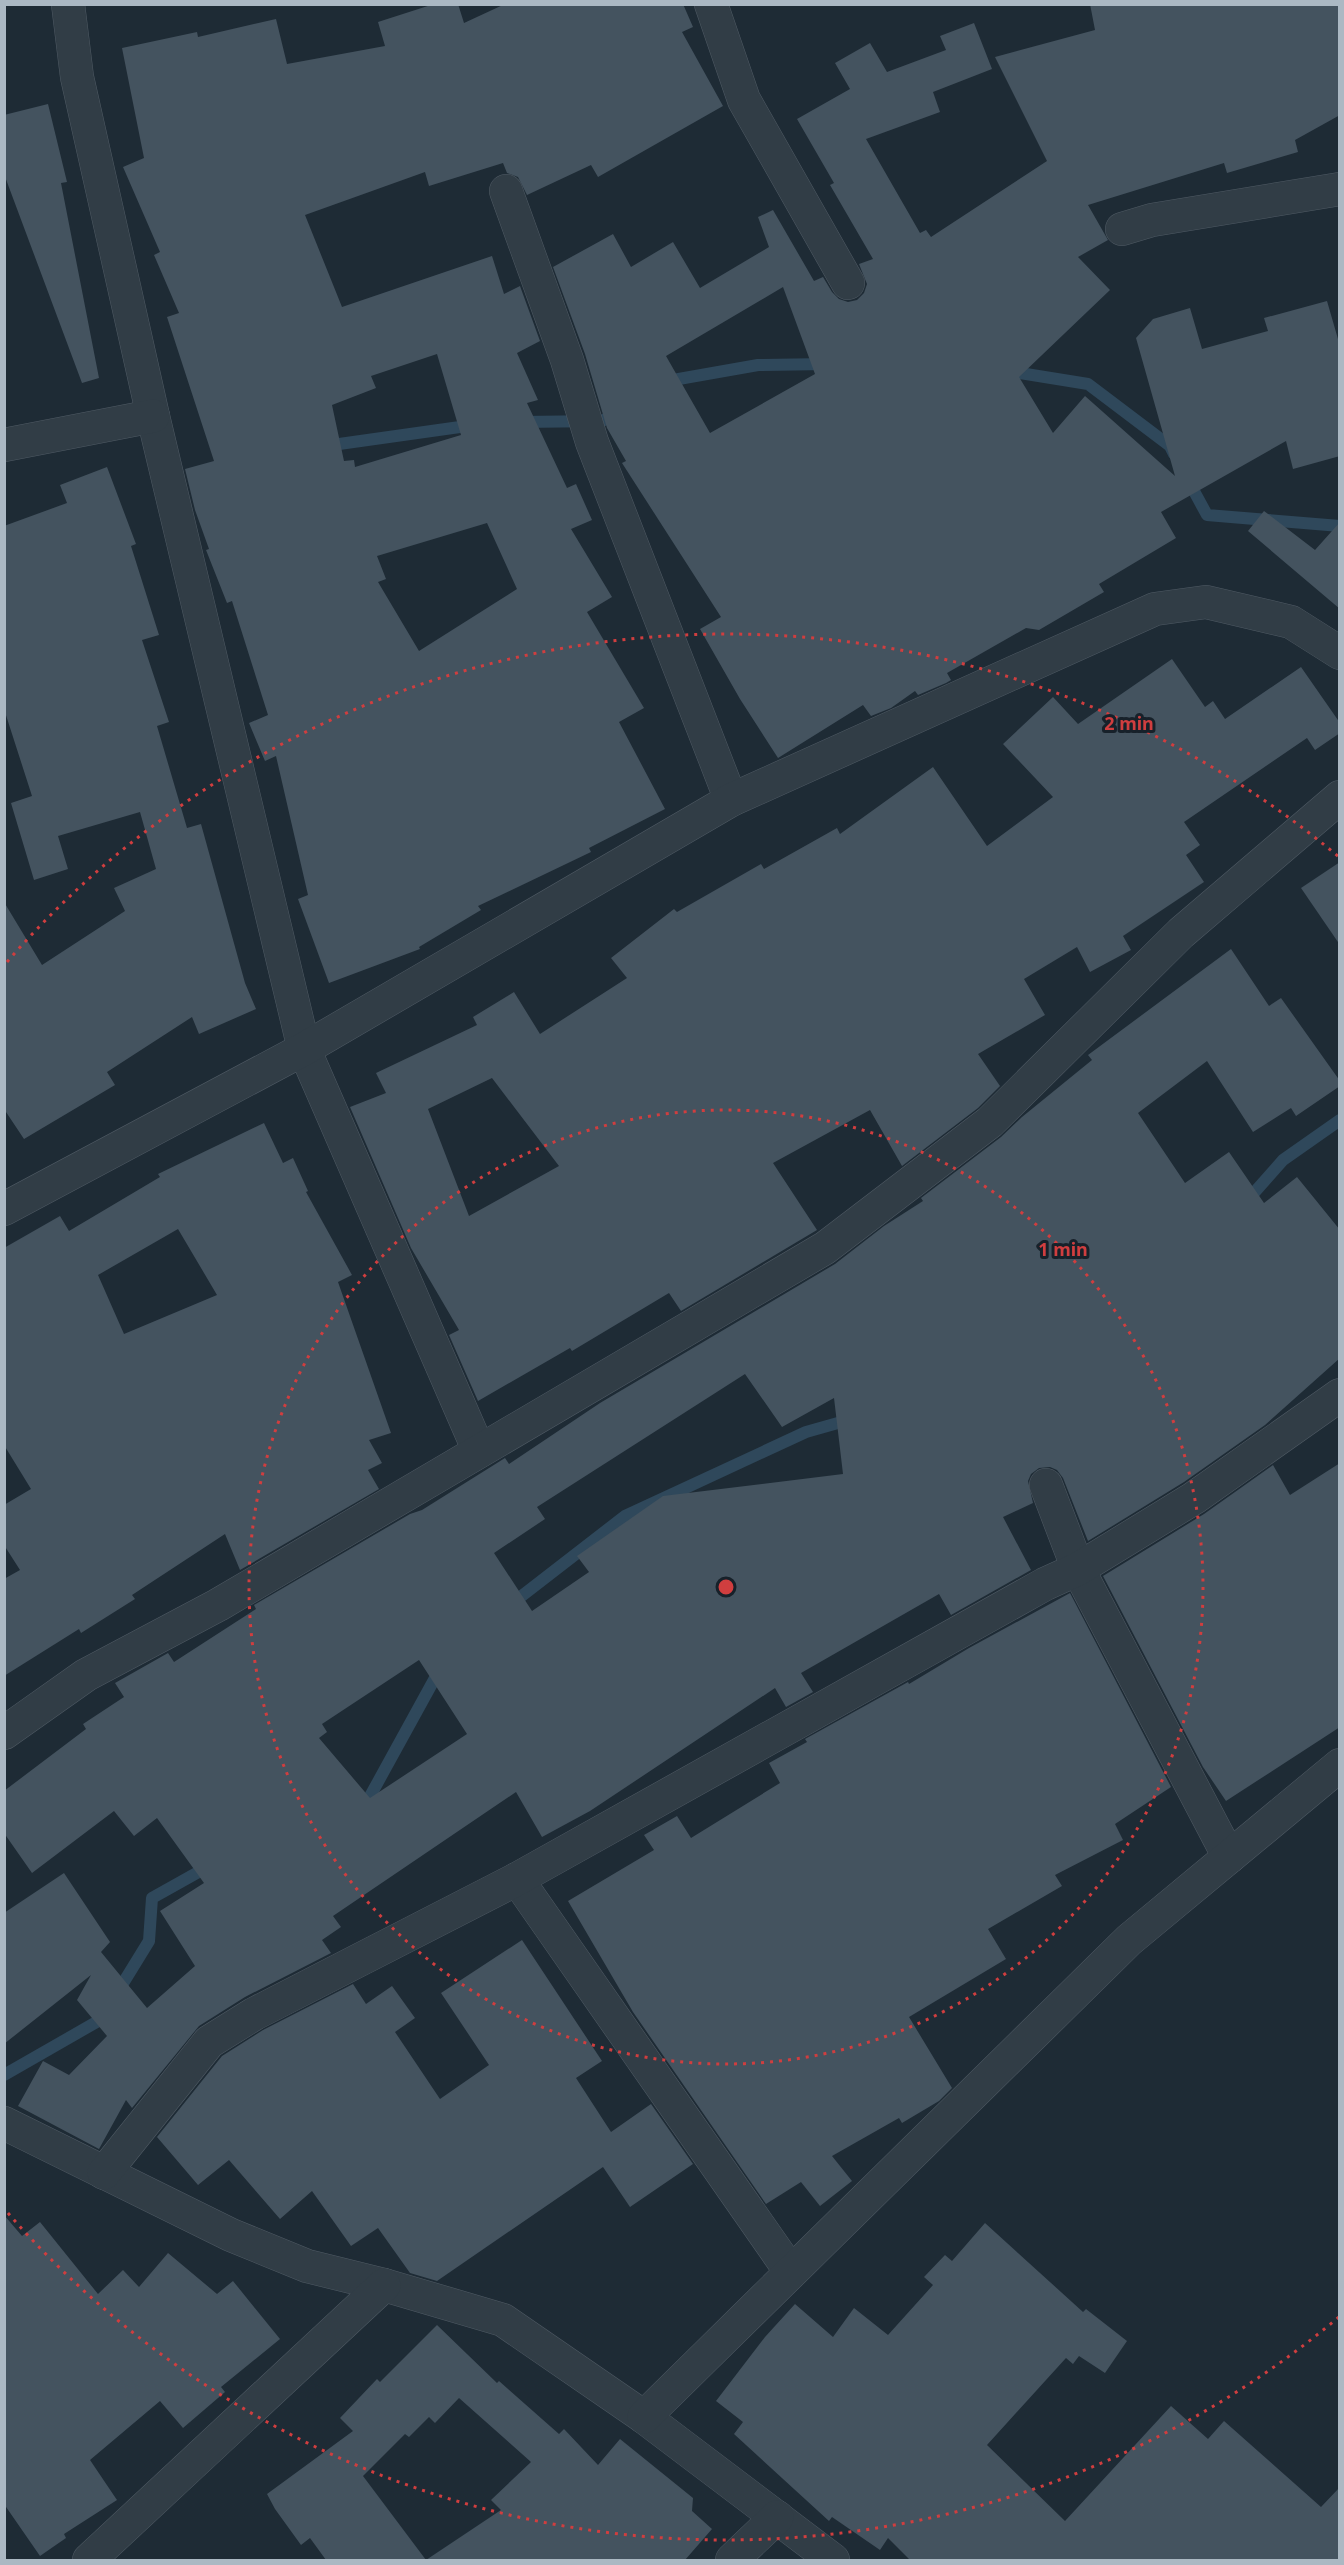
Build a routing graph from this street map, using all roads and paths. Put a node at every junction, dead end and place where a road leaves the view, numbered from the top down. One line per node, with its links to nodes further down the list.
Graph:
1 (68, 4): 7 (street)
2 (711, 4): 6 (street)
3 (1340, 189): 5 (street)
4 (506, 191): 11 (street)
5 (1122, 229)
6 (848, 283)
7 (153, 416): 8 (street); 12 (street)
8 (4, 445)
9 (1340, 653): 11 (street)
10 (1340, 797): 15 (street)
11 (731, 800): 12 (street)
12 (304, 1049): 13 (street); 15 (street)
13 (4, 1209)
14 (1340, 1395): 17 (street)
15 (480, 1451): 18 (street)
16 (1046, 1485): 17 (street)
17 (1078, 1569): 20 (street); 21 (street)
18 (4, 1733)
19 (1340, 1765): 20 (street)
20 (1229, 1857): 24 (street)
21 (517, 1879): 23 (street); 24 (street)
22 (4, 2123): 23 (street)
23 (104, 2173): 25 (street)
24 (791, 2272): 26 (street)
25 (384, 2285): 26 (street); 28 (street)
26 (644, 2417): 27 (street)
27 (777, 2517): 29 (street); 30 (street)
28 (89, 2560)
29 (732, 2560)
30 (833, 2560)

